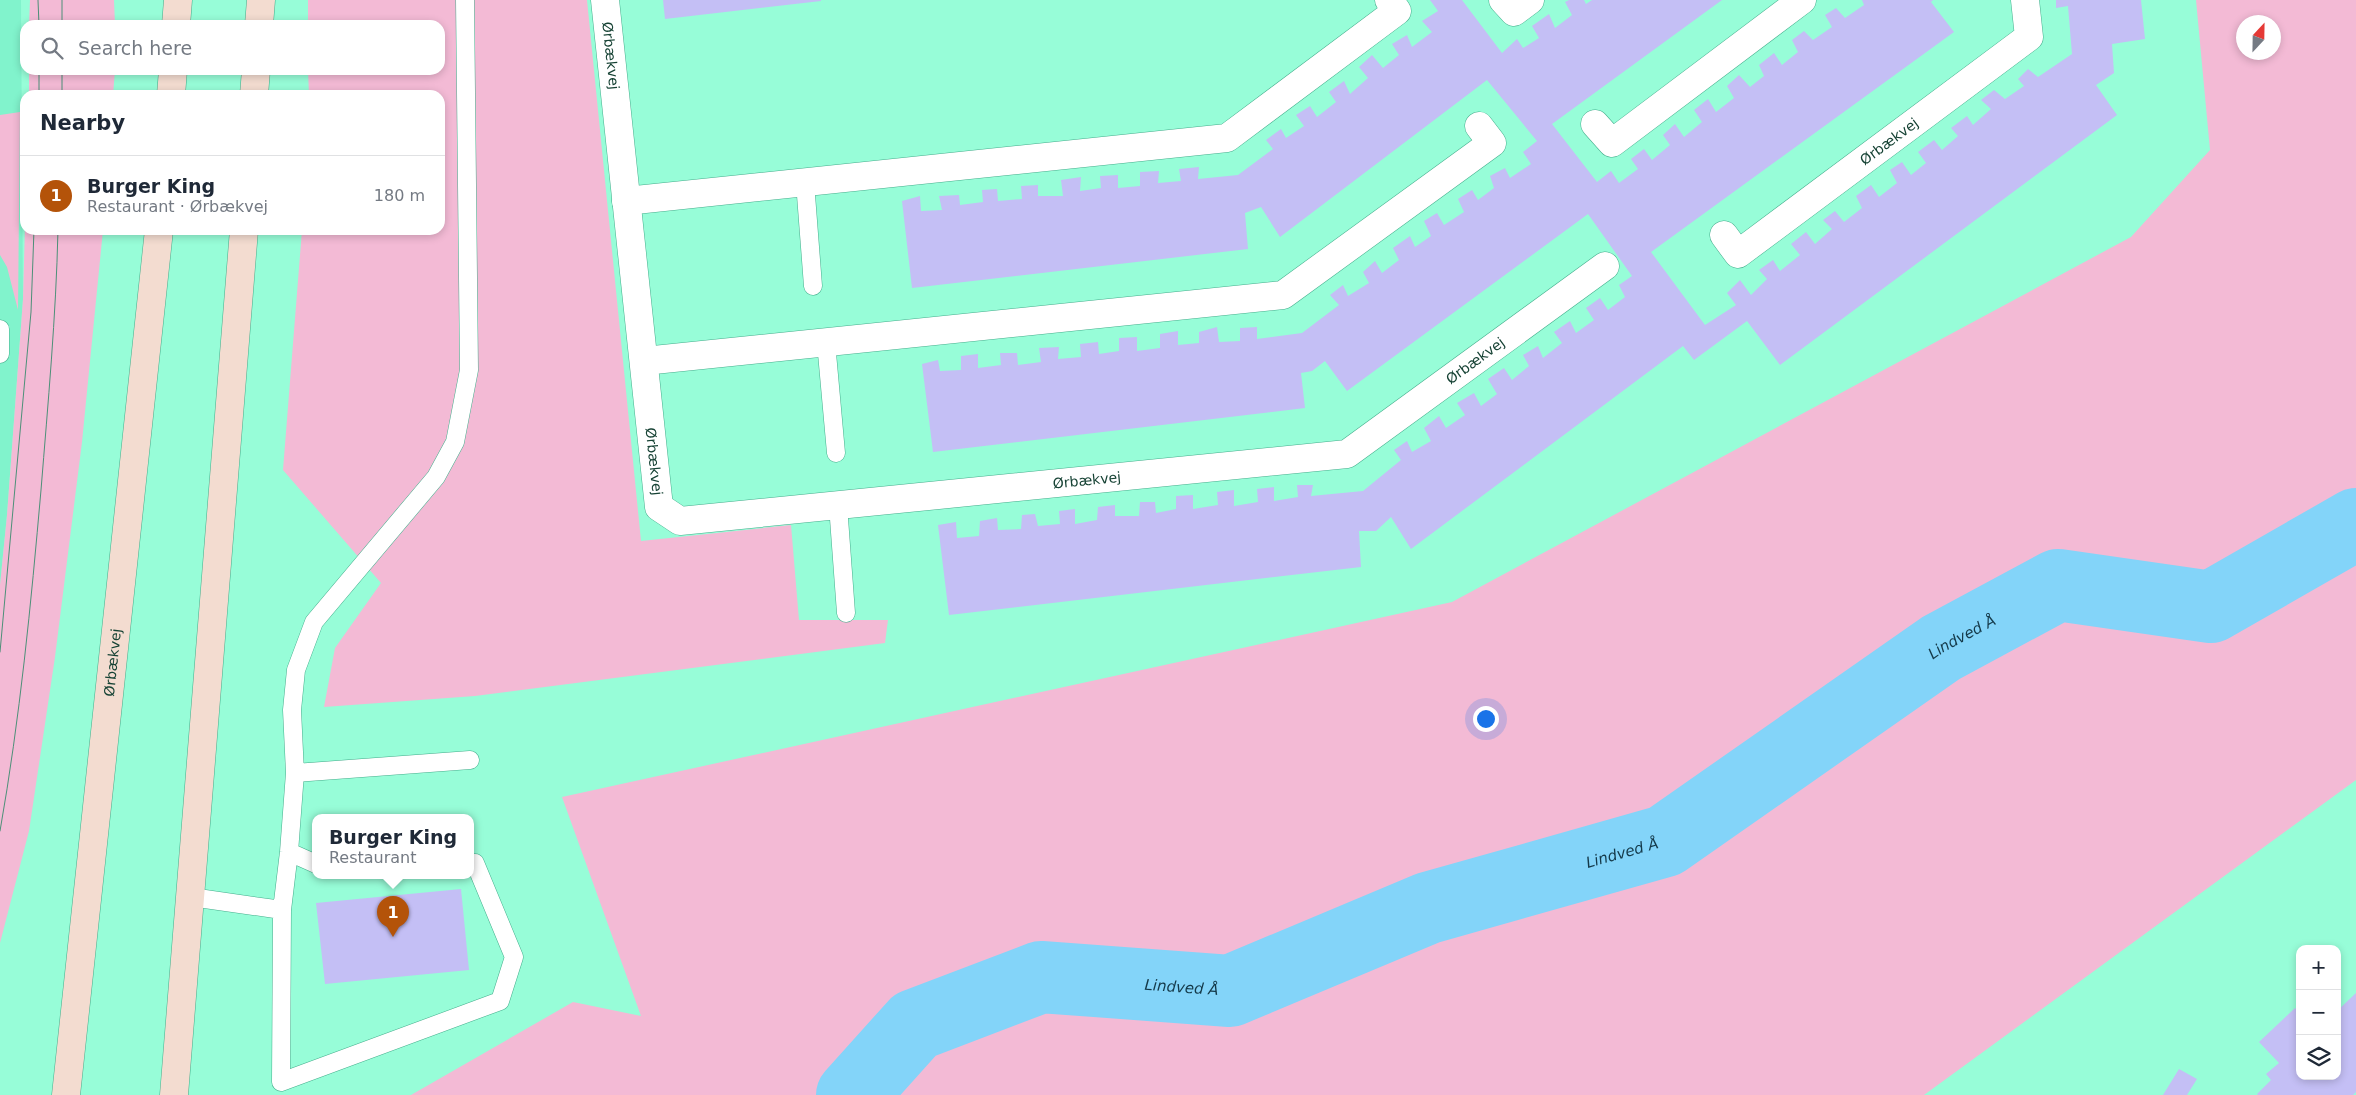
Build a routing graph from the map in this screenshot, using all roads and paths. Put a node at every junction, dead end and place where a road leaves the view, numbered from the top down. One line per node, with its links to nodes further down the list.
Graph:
1 (178, 0): 10 (main road)
2 (261, 0): 11 (main road)
3 (465, 0): 31 (lane)
4 (605, 0): 19 (street, Ørbækvej)
5 (1389, 0): 18 (street)
6 (1503, 0): 7 (street)
7 (1530, 0)
8 (1802, 0): 16 (street)
9 (2025, 0): 22 (street, Ørbækvej)
10 (176, 20)
11 (259, 20)
12 (172, 75): 14 (main road)
13 (256, 75): 15 (main road)
14 (171, 90)
15 (254, 90)
16 (1595, 124)
17 (1479, 126): 25 (street)
18 (805, 182): 19 (street); 24 (lane)
19 (626, 201): 26 (street, Ørbækvej)
20 (158, 235): 37 (main road, Ørbækvej)
21 (244, 235): 35 (main road)
22 (1724, 235)
23 (1605, 266): 28 (street, Ørbækvej)
24 (813, 286)
25 (826, 342): 26 (street); 27 (lane)
26 (644, 361): 28 (street, Ørbækvej)
27 (836, 453)
28 (838, 505): 29 (lane)
29 (846, 613)
30 (470, 760): 31 (lane)
31 (295, 773): 32 (lane)
32 (289, 852): 33 (lane); 36 (lane)
33 (312, 862)
34 (474, 862): 36 (lane)
35 (191, 897): 36 (lane); 38 (main road)
36 (282, 910)
37 (66, 1095)
38 (174, 1095)

